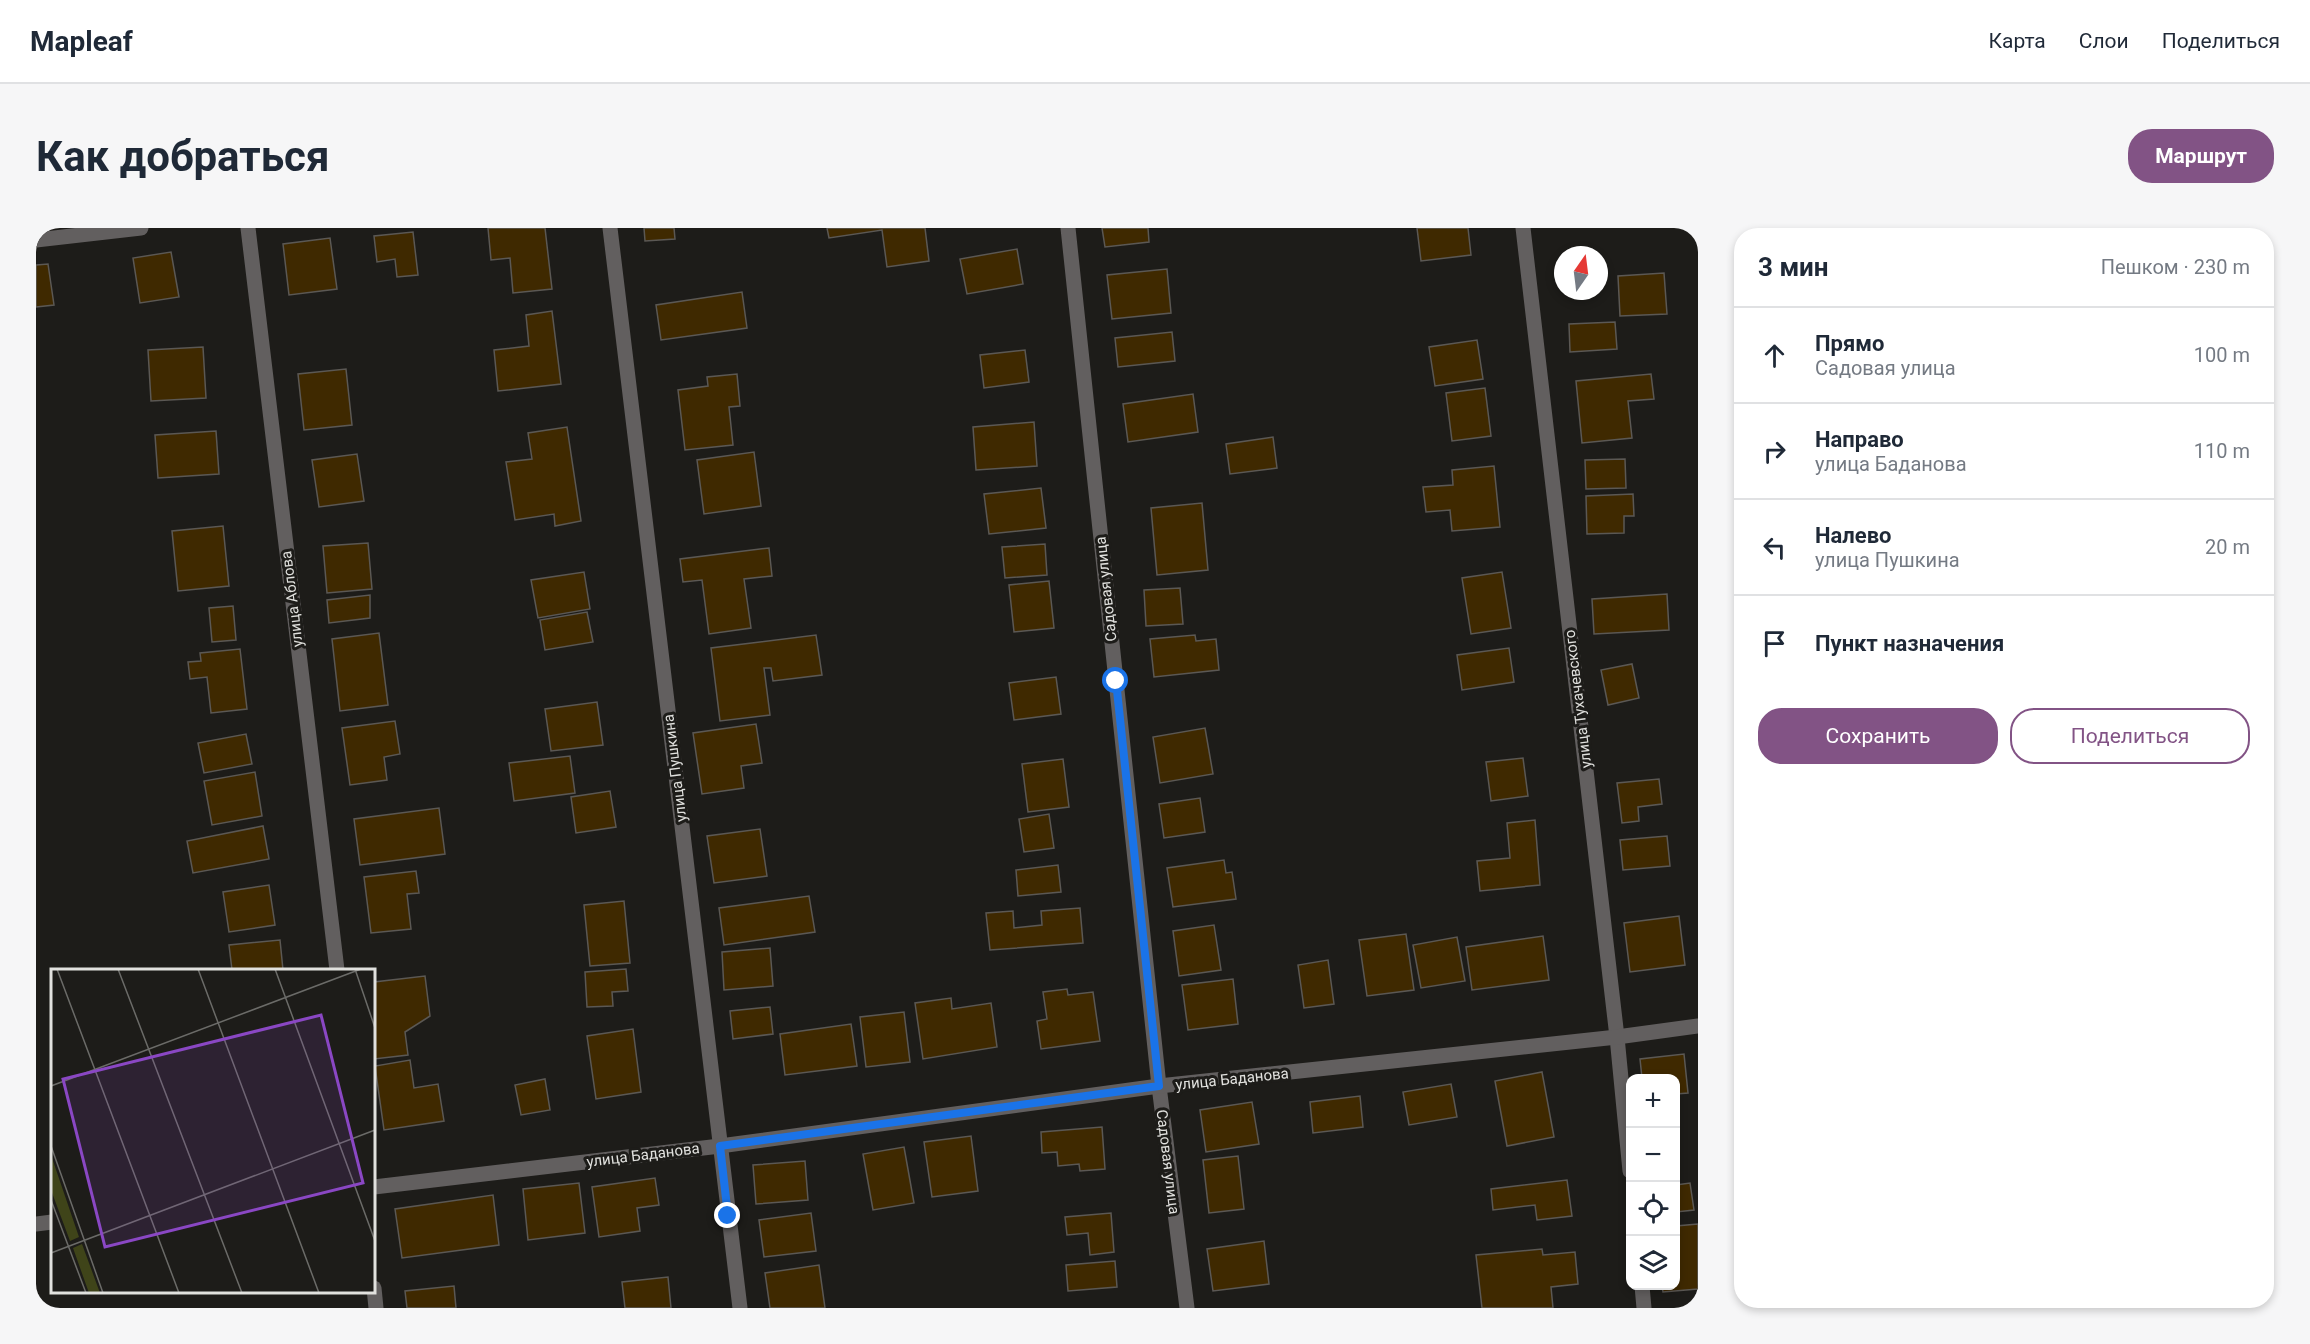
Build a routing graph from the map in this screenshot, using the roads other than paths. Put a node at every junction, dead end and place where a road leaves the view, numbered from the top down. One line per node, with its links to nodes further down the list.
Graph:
1 (141, 228): 6 (street)
2 (248, 228): 7 (street, улица Аблова)
3 (610, 228): 12 (street, улица Пушкина)
4 (1068, 228): 10 (street, Садовая улица)
5 (1523, 228): 9 (street, улица Тухачевского)
6 (36, 240)
7 (337, 969)
8 (1698, 1026): 9 (street, улица Баданова)
9 (1617, 1037): 10 (street, улица Баданова); 11 (street, улица Тухачевского)
10 (1159, 1086): 12 (street, улица Баданова); 20 (street, Садовая улица)
11 (1626, 1130)
12 (720, 1146): 13 (street, улица Баданова); 19 (street, улица Пушкина)
13 (375, 1187)
14 (51, 1222): 15 (street)
15 (36, 1224)
16 (1642, 1290): 21 (street)
17 (374, 1293): 18 (street)
18 (376, 1308)
19 (740, 1308)
20 (1187, 1308)
21 (1644, 1308)

